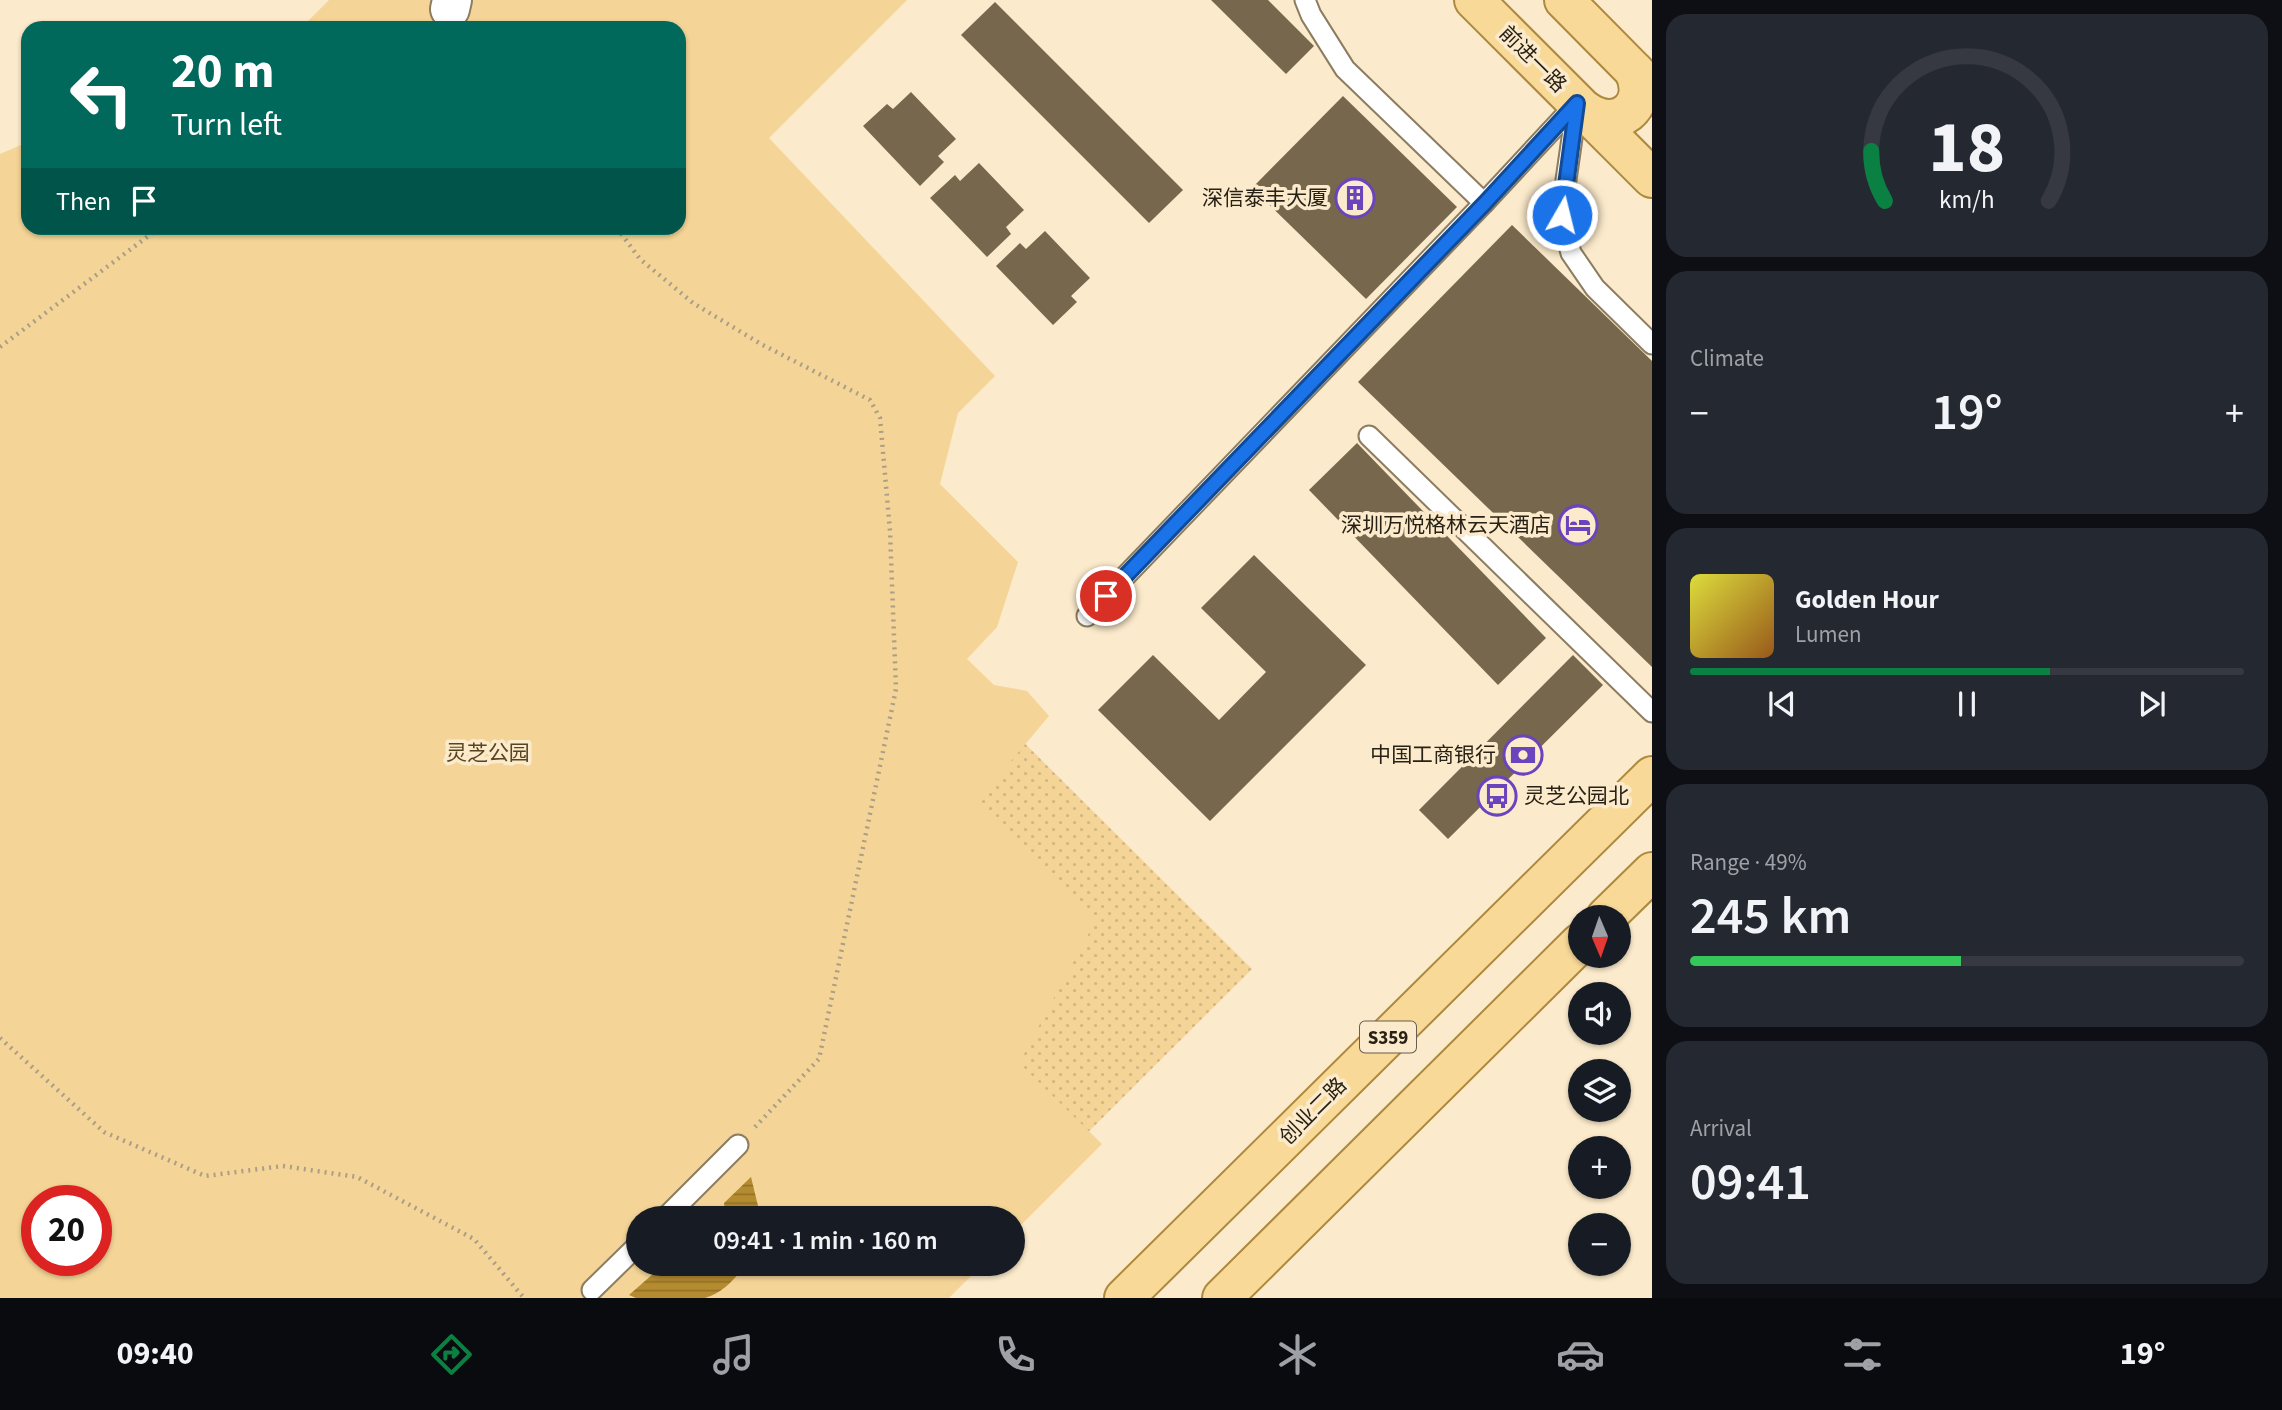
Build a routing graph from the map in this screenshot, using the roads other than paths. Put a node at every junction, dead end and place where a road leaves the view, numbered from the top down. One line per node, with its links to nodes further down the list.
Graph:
1 (1305, 0): 7 (lane)
2 (1474, 0): 5 (main road, 前进一路)
3 (1564, 0): 4 (main road)
4 (1643, 80): 5 (main road)
5 (1581, 107): 6 (main road, 前进一路); 7 (lane); 8 (lane)
6 (1652, 178)
7 (1485, 203): 10 (lane)
8 (1652, 344)
9 (1368, 436): 11 (lane)
10 (1087, 616)
11 (1652, 712)
12 (1652, 776): 20 (main road, 创业二路 / S359)
13 (1652, 872): 14 (main road)
14 (1618, 905)
15 (1568, 955): 21 (main road)
16 (738, 1145): 17 (lane)
17 (677, 1206)
18 (626, 1257): 19 (lane)
19 (592, 1290)
20 (1124, 1298)
21 (1222, 1298)

